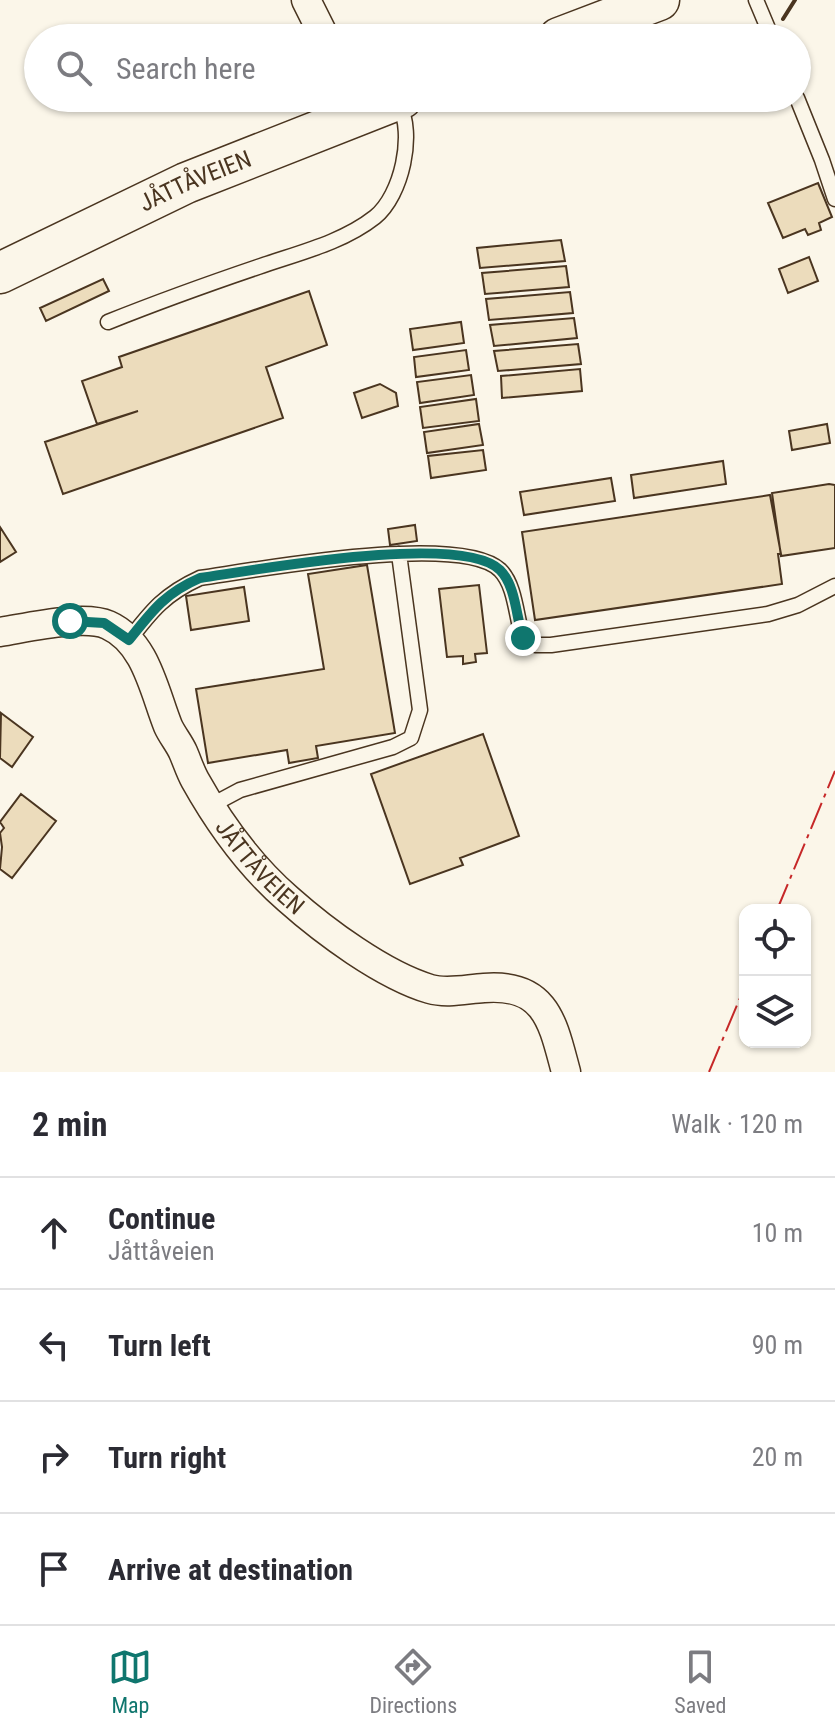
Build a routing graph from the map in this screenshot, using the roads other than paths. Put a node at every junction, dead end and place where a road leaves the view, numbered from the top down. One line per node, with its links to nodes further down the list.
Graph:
1 (306, 0): 4 (street)
2 (659, 0): 5 (main road)
3 (756, 0): 6 (lane)
4 (318, 24)
5 (596, 24)
6 (766, 24)
7 (354, 112): 11 (main road, JÅTTÅVEIEN)
8 (394, 112): 12 (lane, JÅTTÅVEIEN)
9 (803, 112): 10 (lane)
10 (835, 199)
11 (0, 273)
12 (108, 322)
13 (399, 554): 14 (lane); 16 (lane); 17 (lane)
14 (835, 586)
15 (0, 632): 16 (street)
16 (129, 640): 17 (street, JÅTTÅVEIEN)
17 (210, 806): 18 (street, JÅTTÅVEIEN)
18 (566, 1072)

